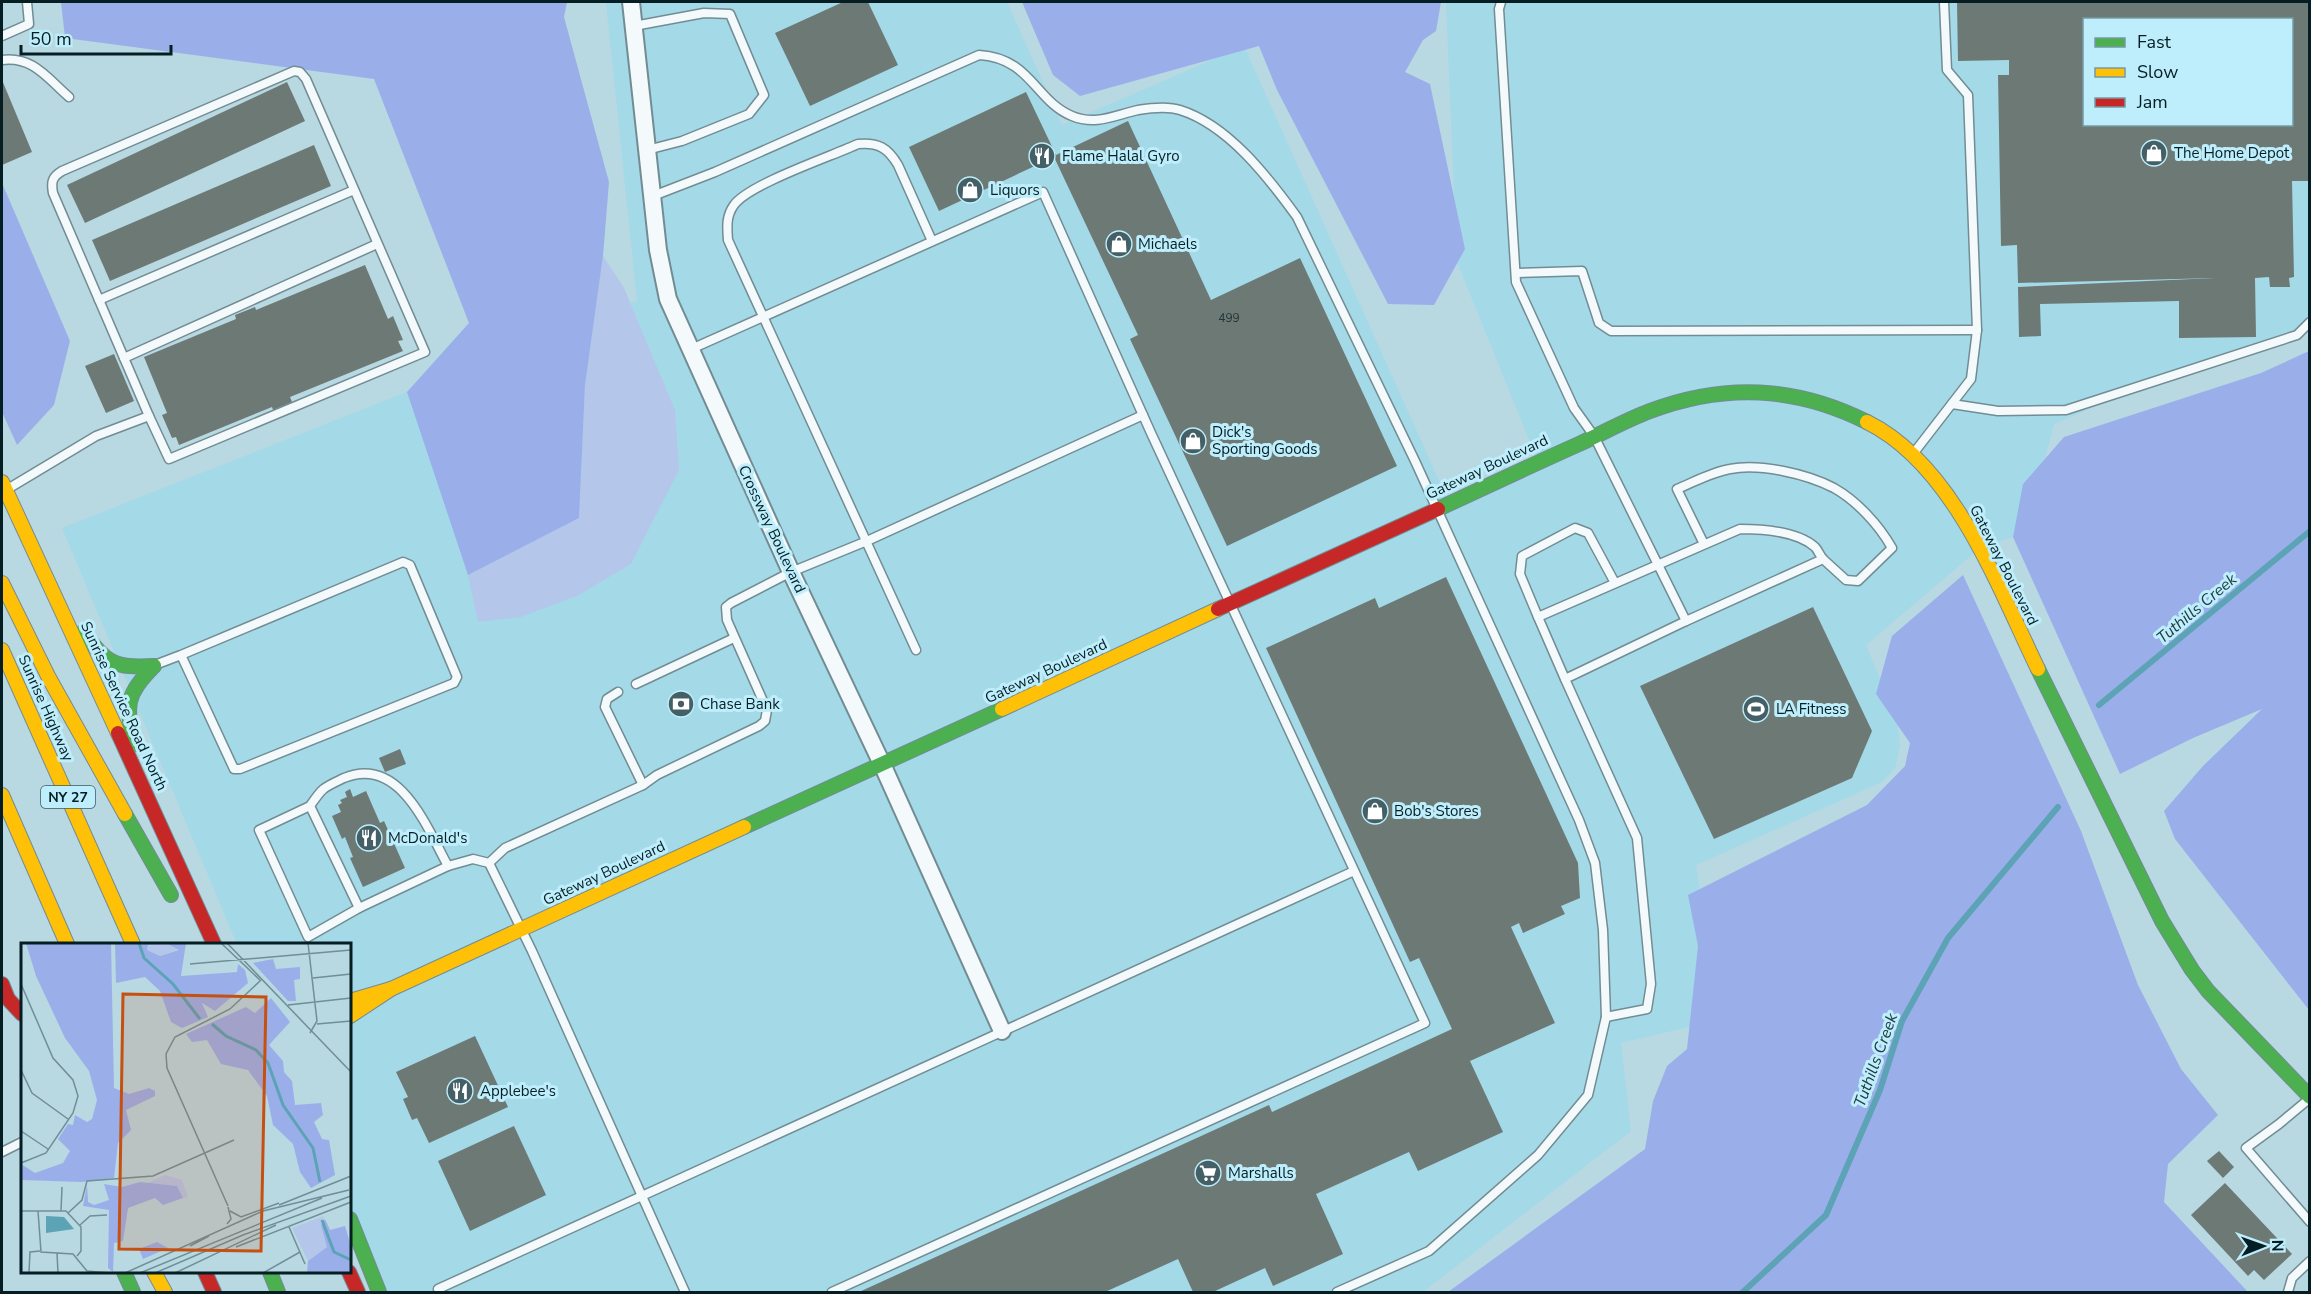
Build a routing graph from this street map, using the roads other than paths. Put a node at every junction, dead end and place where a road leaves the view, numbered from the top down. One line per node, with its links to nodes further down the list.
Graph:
1 (27, 2): 6 (lane)
2 (631, 2): 5 (street, Crossway Boulevard)
3 (1501, 2): 14 (lane)
4 (1944, 2): 18 (lane)
5 (634, 26): 9 (street, Crossway Boulevard); 9 (lane)
6 (2, 36)
7 (2, 60): 8 (lane)
8 (69, 96)
9 (647, 150): 11 (street, Crossway Boulevard)
10 (354, 190): 13 (lane); 15 (lane); 15 (lane)
11 (653, 196): 19 (street, Crossway Boulevard); 27 (lane)
12 (932, 241): 16 (lane); 16 (lane); 22 (lane)
13 (377, 244): 20 (lane); 23 (lane)
14 (1516, 273): 18 (lane); 24 (lane)
15 (99, 300): 20 (lane)
16 (764, 316): 19 (lane); 28 (lane)
17 (2310, 322): 21 (lane)
18 (1977, 330): 21 (lane)
19 (689, 350): 32 (street, Crossway Boulevard)
20 (124, 358): 23 (lane)
21 (1952, 404): 25 (lane)
22 (1143, 415): 28 (lane); 36 (lane)
23 (149, 416): 26 (lane)
24 (1594, 436): 25 (main road, Gateway Boulevard); 27 (main road, Gateway Boulevard); 31 (lane)
25 (1912, 454): 70 (main road, Gateway Boulevard)
26 (4, 486): 35 (main road, Sunrise Service Road North)
27 (1437, 509): 36 (main road, Gateway Boulevard); 67 (lane)
28 (867, 541): 32 (lane); 41 (lane)
29 (1704, 544): 30 (lane); 30 (lane); 31 (lane)
30 (1823, 559): 38 (lane)
31 (1658, 564): 34 (lane); 38 (lane)
32 (791, 572): 39 (lane); 47 (street, Crossway Boulevard)
33 (2, 583): 56 (main road)
34 (1616, 583): 37 (lane); 37 (lane)
35 (57, 598): 43 (main road); 48 (main road, Sunrise Service Road North)
36 (1230, 604): 47 (main road, Gateway Boulevard); 54 (lane)
37 (1538, 617): 44 (lane)
38 (1686, 621): 44 (lane)
39 (734, 638): 45 (lane); 49 (lane)
40 (2, 650): 60 (main road, Sunrise Highway / NY 27)
41 (916, 650)
42 (181, 655): 42 (lane); 43 (lane)
43 (154, 666): 48 (main road)
44 (1564, 679): 67 (lane)
45 (636, 684)
46 (618, 692): 49 (lane)
47 (882, 764): 57 (main road, Gateway Boulevard); 69 (street, Crossway Boulevard)
48 (140, 780): 58 (main road, Sunrise Service Road North)
49 (643, 785): 52 (lane)
50 (2, 795): 59 (main road)
51 (310, 806): 53 (lane); 55 (lane); 55 (lane)
52 (489, 862): 53 (lane); 57 (lane)
53 (448, 866): 55 (lane)
54 (1354, 870): 69 (lane); 90 (lane)
55 (359, 908)
56 (180, 913)
57 (521, 929): 62 (main road, Gateway Boulevard); 73 (lane)
58 (213, 941)
59 (66, 943)
60 (132, 943)
61 (2, 984): 63 (main road)
62 (391, 988): 64 (main road); 66 (main road)
63 (5, 1001): 65 (main road); 68 (main road)
64 (351, 1001)
65 (21, 1013)
66 (351, 1016)
67 (1606, 1017): 91 (lane)
68 (21, 1030)
69 (1002, 1031): 73 (lane)
70 (2310, 1098): 75 (lane)
71 (21, 1142): 72 (lane)
72 (2, 1152)
73 (641, 1196): 88 (lane); 89 (lane)
74 (351, 1222): 87 (main road)
75 (2310, 1222)
76 (2310, 1261): 92 (lane)
77 (124, 1273): 82 (main road)
78 (155, 1273): 83 (main road)
79 (205, 1273): 84 (main road)
80 (270, 1273): 85 (main road)
81 (349, 1273): 86 (main road)
82 (133, 1293)
83 (165, 1293)
84 (214, 1293)
85 (278, 1293)
86 (358, 1293)
87 (379, 1293)
88 (440, 1293)
89 (685, 1293)
90 (832, 1293)
91 (1337, 1293)
92 (2288, 1293)

